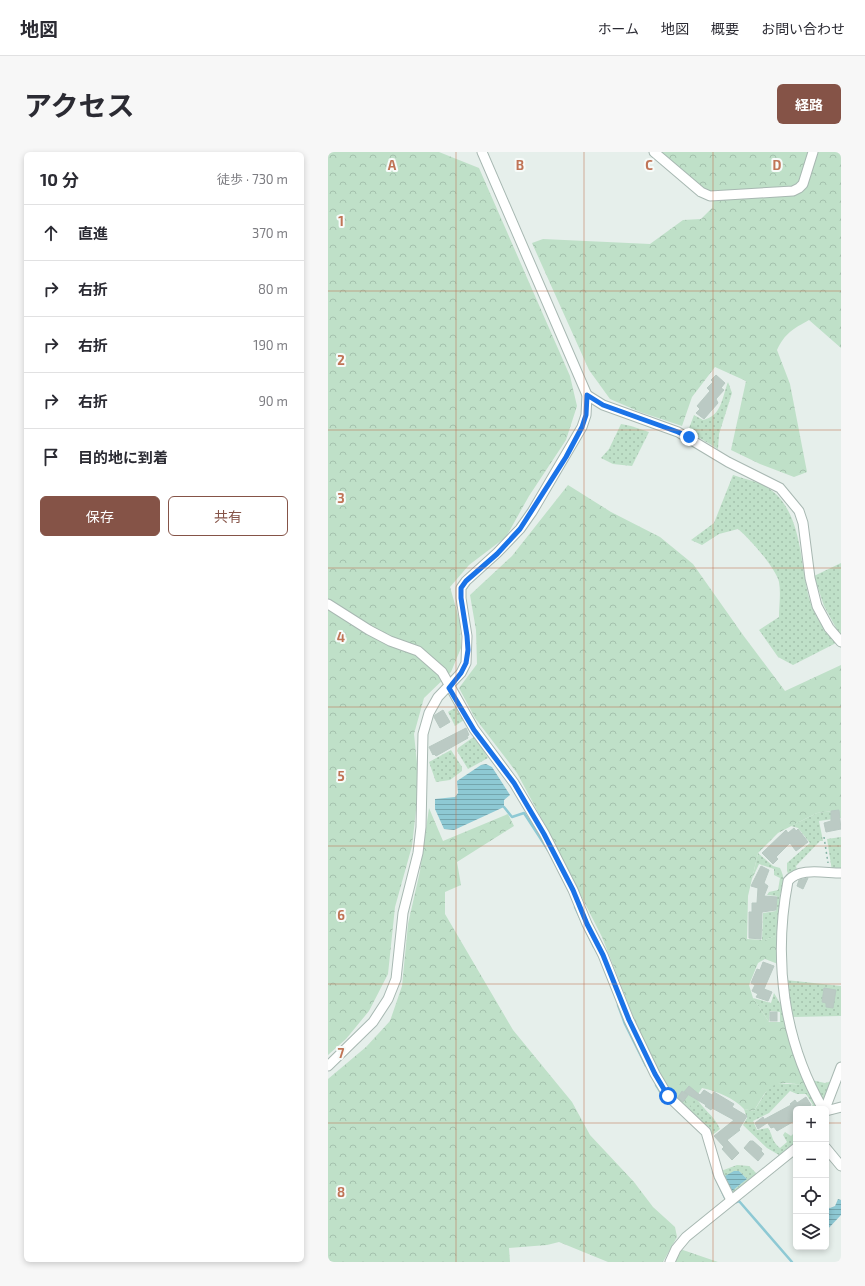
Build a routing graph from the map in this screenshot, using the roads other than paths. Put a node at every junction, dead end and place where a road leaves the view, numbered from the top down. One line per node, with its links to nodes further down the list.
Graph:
1 (482, 152): 4 (street)
2 (654, 152): 3 (street)
3 (812, 152)
4 (587, 395): 6 (street); 7 (street)
5 (328, 604): 7 (street)
6 (841, 642)
7 (449, 688): 9 (street); 18 (street)
8 (841, 873): 11 (street)
9 (328, 1066)
10 (841, 1067): 12 (street)
11 (823, 1106)
12 (826, 1106)
13 (841, 1106): 14 (street)
14 (829, 1109)
15 (793, 1150): 18 (street)
16 (829, 1152): 17 (street)
17 (841, 1166)
18 (730, 1200): 19 (street)
19 (670, 1262)

